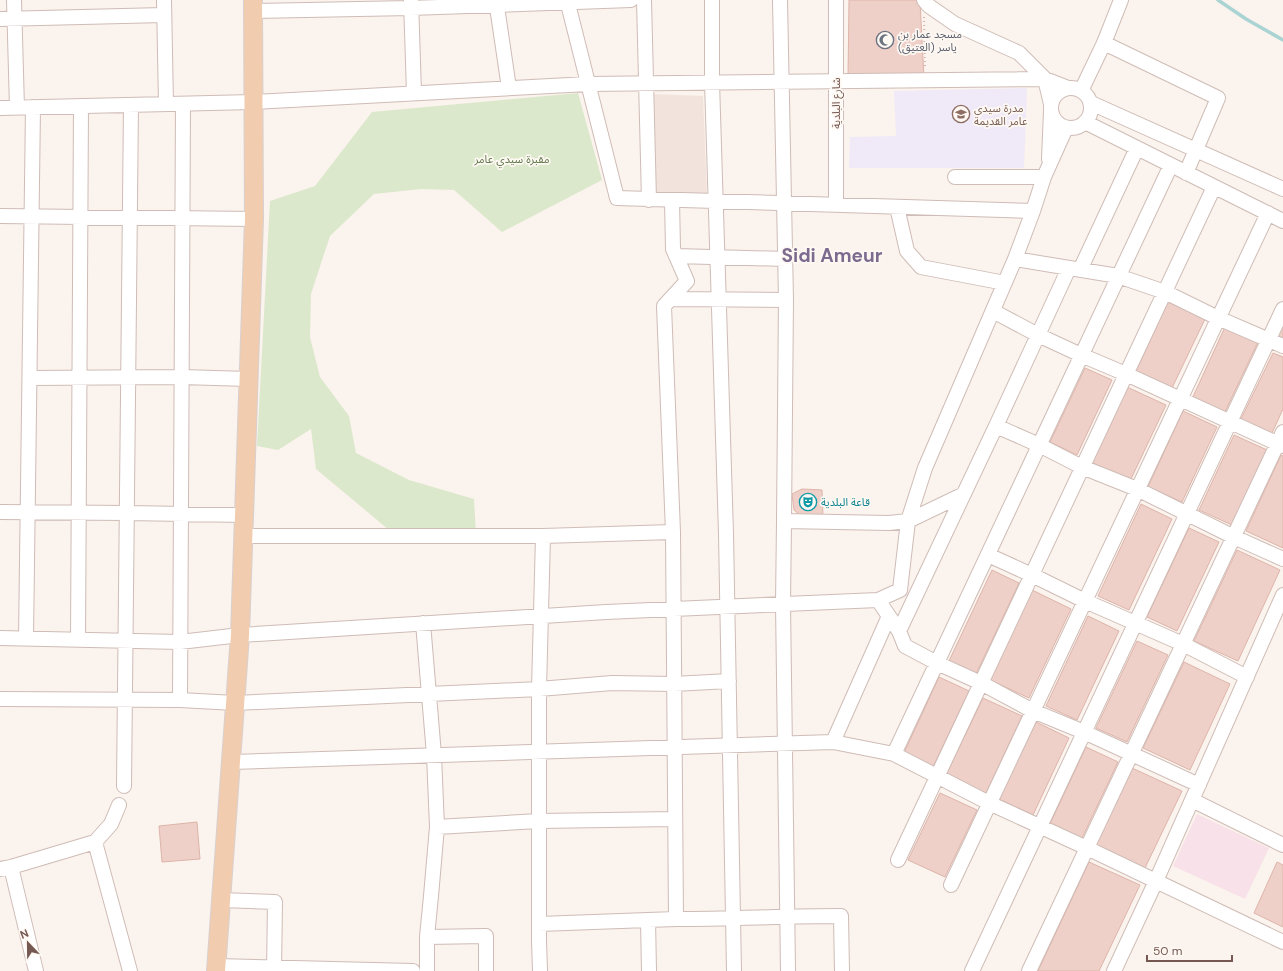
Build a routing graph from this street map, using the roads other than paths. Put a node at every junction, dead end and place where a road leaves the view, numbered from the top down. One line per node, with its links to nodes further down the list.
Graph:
1 (14, 0): 16 (street)
2 (164, 0): 15 (street)
3 (632, 0): 10 (street)
4 (644, 0): 23 (street)
5 (712, 0): 21 (street)
6 (780, 0): 22 (street)
7 (836, 0): 20 (street, شارع البلدية)
8 (924, 0): 14 (street)
9 (1121, 0): 18 (street)
10 (568, 1): 11 (street); 24 (street)
11 (496, 2): 12 (street); 25 (street)
12 (411, 4): 13 (street); 27 (street)
13 (253, 6): 28 (main road)
14 (940, 6): 19 (street)
15 (164, 15): 16 (street); 30 (street)
16 (14, 18): 17 (street); 36 (street)
17 (0, 19)
18 (1104, 43): 26 (street); 41 (street)
19 (1045, 79): 20 (street); 26 (street); 37 (street)
20 (836, 81): 22 (street); 52 (street, شارع البلدية)
21 (712, 82): 22 (street); 23 (street); 50 (street)
22 (782, 82): 51 (street)
23 (647, 83): 24 (street); 48 (street)
24 (588, 84): 25 (street); 48 (street)
25 (509, 88): 27 (street)
26 (1075, 90): 29 (street); 37 (street)
27 (414, 93): 28 (street)
28 (253, 102): 31 (street); 61 (main road)
29 (1090, 103): 38 (street); 41 (street)
30 (166, 104): 31 (street); 32 (street)
31 (183, 104): 60 (street)
32 (131, 105): 33 (street); 59 (street)
33 (81, 106): 34 (street); 58 (street)
34 (33, 107): 36 (street); 57 (street)
35 (0, 108): 36 (street)
36 (17, 108)
37 (1051, 108): 39 (street); 43 (street)
38 (1085, 122): 39 (street); 40 (street)
39 (1066, 128): 43 (street)
40 (1137, 148): 42 (street); 67 (street)
41 (1196, 150): 44 (street); 47 (street)
42 (1171, 165): 44 (street); 68 (street)
43 (1046, 172): 45 (street); 54 (street)
44 (1186, 173): 46 (street)
45 (955, 177)
46 (1214, 186): 55 (street); 70 (street)
47 (1283, 189)
48 (649, 200): 49 (street)
49 (672, 200): 50 (street); 63 (street)
50 (716, 202): 51 (street); 64 (street)
51 (785, 204): 52 (street); 65 (street)
52 (836, 205): 53 (street)
53 (898, 207): 54 (street); 69 (street)
54 (1033, 211): 66 (street)
55 (1268, 213): 62 (street); 76 (street)
56 (0, 216): 57 (street)
57 (32, 217): 58 (street); 84 (street)
58 (81, 218): 59 (street); 82 (street)
59 (130, 218): 60 (street); 85 (street)
60 (182, 219): 61 (street); 83 (street)
61 (254, 219): 86 (main road)
62 (1283, 221)
63 (676, 256): 64 (street); 71 (street)
64 (718, 257): 65 (street); 72 (street)
65 (786, 259): 73 (street)
66 (1015, 259): 67 (street); 69 (street)
67 (1074, 269): 68 (street); 77 (street)
68 (1118, 276): 70 (street); 80 (street)
69 (1005, 283): 75 (street)
70 (1165, 292): 76 (street); 81 (street)
71 (671, 299): 72 (street); 104 (street)
72 (719, 299): 73 (street); 115 (street)
73 (786, 300): 103 (street)
74 (1283, 308): 78 (street)
75 (993, 311): 77 (street); 102 (street)
76 (1218, 318): 78 (street); 87 (street)
77 (1038, 335): 80 (street); 89 (street)
78 (1268, 340): 79 (street); 88 (street)
79 (1283, 346)
80 (1081, 356): 81 (street); 91 (street)
81 (1126, 374): 87 (street); 92 (street)
82 (80, 377): 84 (street); 85 (street); 97 (street)
83 (181, 377): 85 (street); 86 (street); 100 (street)
84 (30, 378): 96 (street)
85 (128, 378): 98 (street)
86 (249, 379): 101 (main road)
87 (1180, 399): 88 (street); 93 (street)
88 (1230, 421): 90 (street); 99 (street)
89 (996, 426): 91 (street); 94 (street)
90 (1281, 440): 107 (street)
91 (1039, 445): 92 (street); 108 (street)
92 (1082, 468): 93 (street); 110 (street)
93 (1137, 489): 99 (street); 113 (street)
94 (964, 494): 102 (street); 121 (street)
95 (0, 512): 96 (street)
96 (28, 512): 97 (street); 124 (street)
97 (79, 512): 98 (street); 125 (street)
98 (127, 513): 100 (street); 126 (street)
99 (1187, 513): 107 (street); 120 (street)
100 (180, 514): 101 (street); 127 (street)
101 (244, 515): 105 (main road)
102 (908, 520): 103 (street); 112 (street)
103 (784, 521): 114 (street)
104 (673, 532): 106 (street); 116 (street)
105 (243, 536): 106 (street); 122 (main road)
106 (543, 536): 117 (street)
107 (1234, 537): 109 (street); 128 (street)
108 (988, 554): 110 (street); 129 (street)
109 (1283, 559)
110 (1032, 575): 113 (street); 132 (street)
111 (1283, 595): 130 (street)
112 (878, 600): 114 (street); 118 (street)
113 (1085, 601): 120 (street); 140 (street)
114 (784, 604): 115 (street); 143 (street)
115 (728, 606): 116 (street); 131 (street)
116 (674, 608): 117 (street); 133 (street)
117 (541, 616): 119 (street); 134 (street)
118 (889, 616): 121 (street); 142 (street)
119 (423, 623): 122 (street); 135 (street)
120 (1135, 623): 128 (street); 141 (street)
121 (899, 631): 129 (street)
122 (240, 635): 127 (street); 139 (main road)
123 (0, 638): 124 (street)
124 (26, 638): 125 (street)
125 (78, 640): 126 (street)
126 (126, 641): 127 (street); 137 (street)
127 (180, 642): 138 (street)
128 (1183, 644): 130 (street); 148 (street)
129 (937, 663): 132 (street); 147 (street)
130 (1247, 677): 152 (street)
131 (729, 681): 133 (street); 144 (street)
132 (981, 683): 140 (street); 151 (street)
133 (674, 684): 134 (street); 145 (street)
134 (540, 689): 135 (street); 146 (street)
135 (429, 694): 139 (street); 149 (street)
136 (0, 698): 137 (street)
137 (125, 700): 138 (street); 153 (street)
138 (180, 700): 139 (street)
139 (235, 703): 150 (main road)
140 (1033, 711): 141 (street); 155 (street)
141 (1084, 732): 148 (street); 159 (street)
142 (834, 742): 143 (street); 147 (street)
143 (785, 744): 144 (street); 169 (street)
144 (730, 746): 145 (street); 171 (street)
145 (675, 747): 146 (street); 157 (street)
146 (539, 752): 149 (street); 158 (street)
147 (894, 754): 151 (street)
148 (1131, 754): 152 (street); 163 (street)
149 (434, 755): 150 (street); 160 (street)
150 (231, 762): 168 (main road)
151 (938, 776): 155 (street); 164 (street)
152 (1199, 785): 154 (street)
153 (124, 786)
154 (1192, 800): 162 (street); 166 (street)
155 (989, 803): 159 (street); 167 (street)
156 (119, 805): 161 (street)
157 (675, 819): 158 (street); 170 (street)
158 (539, 821): 160 (street); 173 (street)
159 (1040, 826): 163 (street); 189 (street)
160 (437, 827): 174 (street)
161 (95, 842): 165 (street); 180 (street)
162 (1283, 845)
163 (1087, 848): 166 (street); 190 (street)
164 (898, 860)
165 (6, 868): 179 (street)
166 (1156, 881): 175 (street); 191 (street)
167 (950, 885)
168 (221, 900): 176 (main road); 177 (street)
169 (787, 916): 171 (street); 187 (street); 188 (street)
170 (676, 919): 171 (street); 172 (street)
171 (733, 919): 186 (street)
172 (648, 920): 173 (street); 185 (street)
173 (539, 924): 184 (street)
174 (426, 937): 182 (street); 183 (street)
175 (1283, 942)
176 (216, 968): 177 (street)
177 (274, 969): 178 (street)
178 (323, 970): 181 (street)
179 (36, 971)
180 (130, 971)
181 (413, 971)
182 (427, 971)
183 (486, 971)
184 (540, 971)
185 (649, 971)
186 (734, 971)
187 (788, 971)
188 (842, 971)
189 (972, 971)
190 (1029, 971)
191 (1114, 971)

